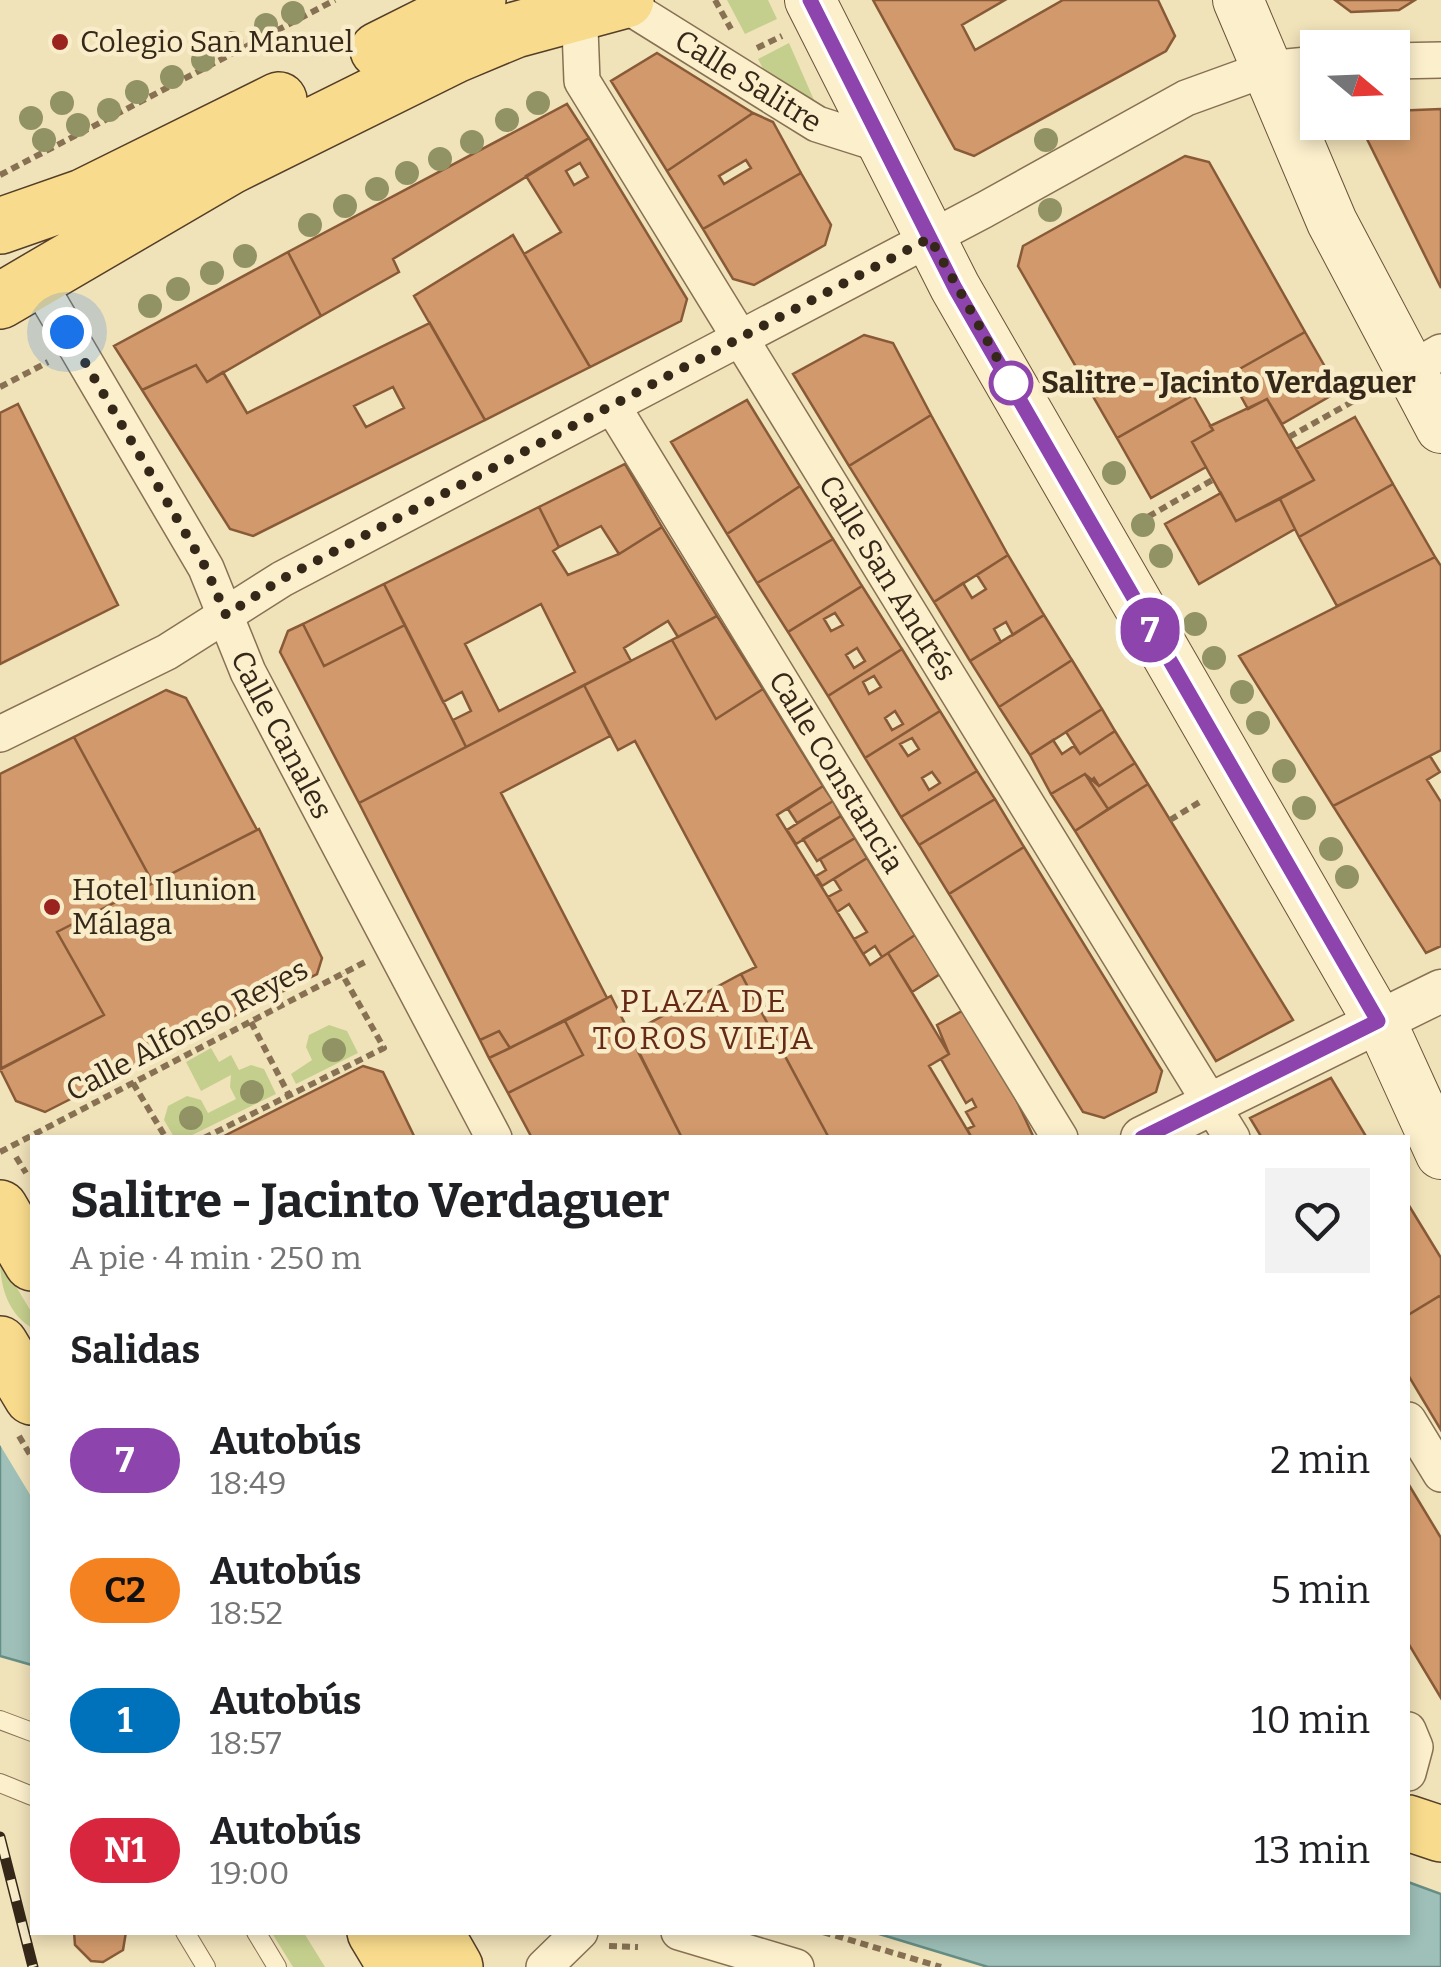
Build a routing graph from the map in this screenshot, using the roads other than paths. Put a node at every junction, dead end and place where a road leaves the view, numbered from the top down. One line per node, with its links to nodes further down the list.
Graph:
1 (478, 0): 10 (main road)
2 (1238, 0): 8 (main road)
3 (611, 4): 9 (street, Calle Salitre); 12 (main road); 13 (street, Calle San Andrés)
4 (815, 9): 9 (main road, Calle Salitre)
5 (1441, 60): 6 (street)
6 (1410, 61)
7 (1300, 66): 8 (street)
8 (1266, 70): 11 (street); 14 (main road)
9 (882, 145): 11 (main road, Calle Salitre)
10 (0, 226)
11 (930, 238): 13 (street); 20 (main road, Calle Salitre)
12 (19, 291): 17 (street, Calle Canales)
13 (738, 338): 15 (street); 22 (street, Calle San Andrés)
14 (1425, 362): 16 (main road)
15 (613, 406): 17 (street); 25 (street, Calle Constancia)
16 (1441, 428)
17 (226, 615): 18 (street); 24 (street, Calle Canales)
18 (0, 734)
19 (1441, 991): 20 (street)
20 (1383, 1030): 21 (main road, Calle Salitre); 22 (street); 23 (lane); 27 (main road, Calle Salitre)
21 (1441, 1101)
22 (1221, 1121): 26 (street)
23 (1441, 1121)
24 (492, 1135)
25 (1058, 1135)
26 (1156, 1135)
27 (1441, 1154)
28 (0, 1208): 29 (main road)
29 (30, 1260)
30 (1410, 1423): 31 (street)
31 (1441, 1474)
32 (0, 1720): 33 (lane)
33 (30, 1731)
34 (1410, 1735): 35 (street)
35 (1410, 1765)
36 (0, 1783): 37 (lane)
37 (30, 1795)
38 (1410, 1823): 39 (main road)
39 (1441, 1834)
40 (187, 1935): 47 (lane)
41 (258, 1935): 48 (lane)
42 (376, 1935): 49 (main road)
43 (437, 1935): 50 (main road)
44 (465, 1935): 50 (street)
45 (577, 1935): 51 (street)
46 (689, 1935): 52 (street)
47 (206, 1967)
48 (276, 1967)
49 (396, 1967)
50 (457, 1967)
51 (544, 1967)
52 (796, 1967)

